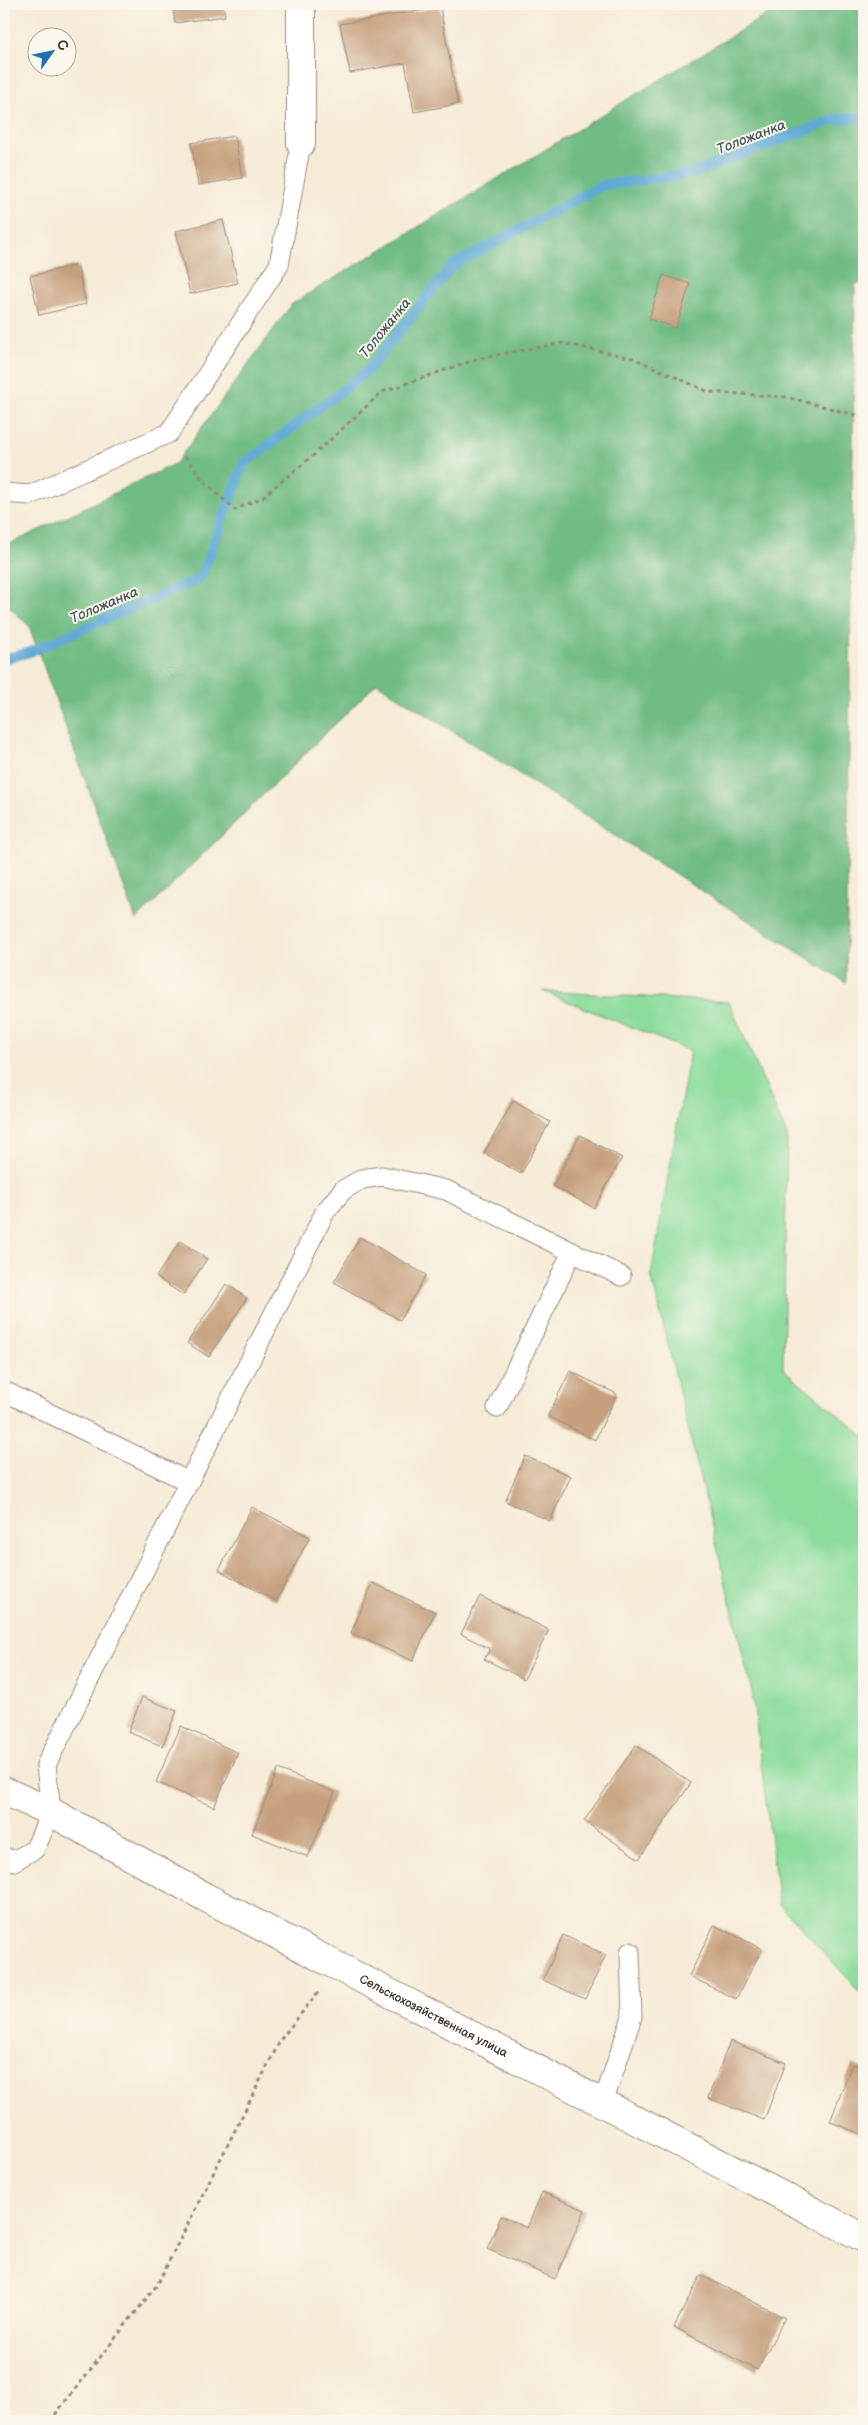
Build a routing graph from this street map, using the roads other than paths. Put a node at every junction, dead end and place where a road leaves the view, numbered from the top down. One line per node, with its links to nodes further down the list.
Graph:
1 (301, 4): 2 (street)
2 (301, 143): 3 (lane)
3 (4, 493)
4 (572, 1252): 5 (lane); 7 (lane); 8 (lane)
5 (621, 1276)
6 (4, 1392): 8 (lane)
7 (497, 1408)
8 (189, 1482): 10 (lane)
9 (4, 1791): 10 (street, Сельскохозяйственная улица)
10 (51, 1812): 11 (lane); 13 (street, Сельскохозяйственная улица)
11 (4, 1857)
12 (630, 1952): 13 (lane)
13 (603, 2103): 14 (street, Сельскохозяйственная улица)
14 (864, 2238)

